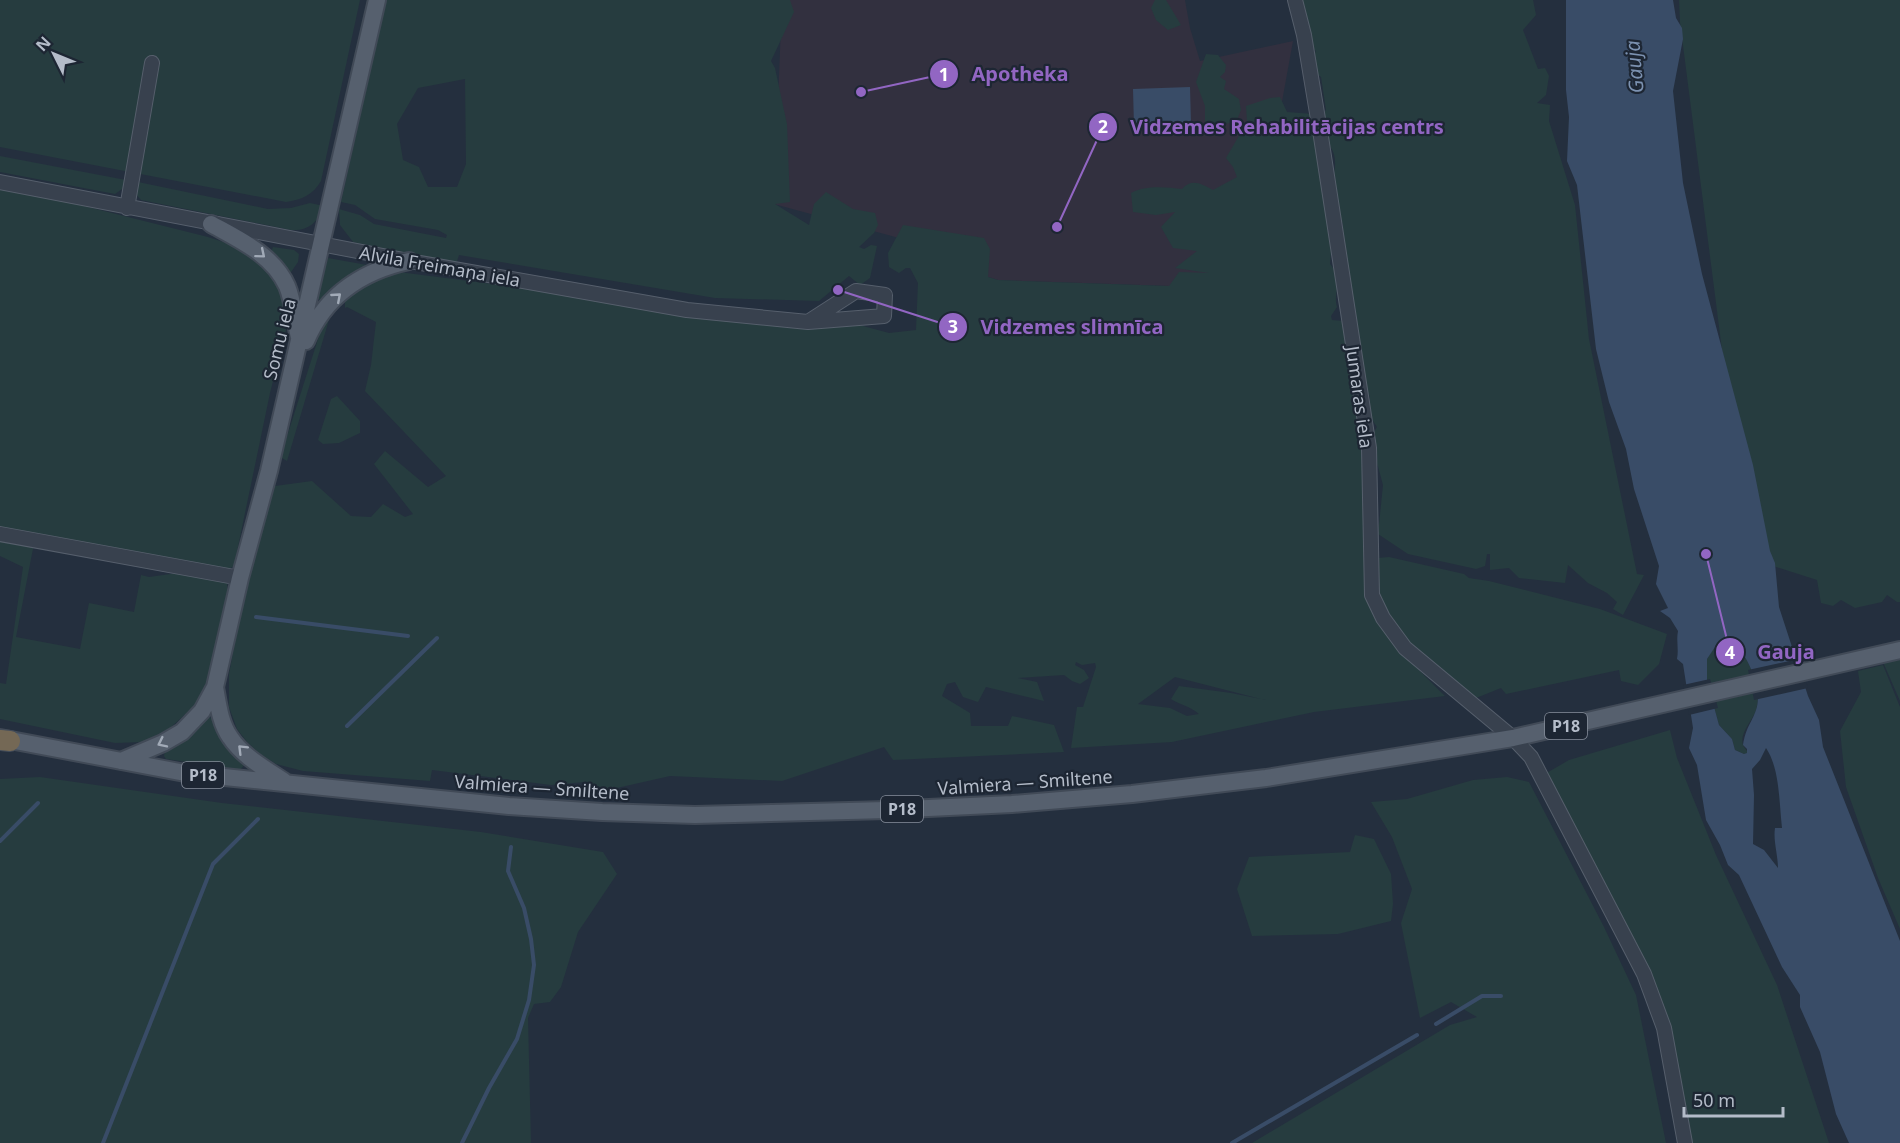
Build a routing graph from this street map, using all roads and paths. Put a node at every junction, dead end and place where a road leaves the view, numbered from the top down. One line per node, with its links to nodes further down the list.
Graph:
1 (377, 0): 7 (main road, Somu iela)
2 (1295, 0): 16 (street, Jumaras iela)
3 (152, 63): 5 (street)
4 (0, 182): 5 (street, Alvila Freimaņa iela)
5 (127, 208): 6 (street, Alvila Freimaņa iela)
6 (211, 224): 7 (street, Alvila Freimaņa iela); 10 (main road, one-way to 10)
7 (322, 244): 8 (street, Alvila Freimaņa iela); 10 (main road, Somu iela)
8 (409, 261): 9 (street, Alvila Freimaņa iela); 11 (main road, one-way to 8)
9 (807, 322): 9 (street, Alvila Freimaņa iela)
10 (300, 341): 11 (main road, Somu iela)
11 (288, 384): 13 (main road, Somu iela)
12 (0, 534): 13 (street)
13 (240, 578): 15 (main road, Somu iela)
14 (1900, 650): 16 (main road, Valmiera — Smiltene / P18)
15 (215, 687): 18 (main road, one-way to 18); 19 (main road, one-way to 15)
16 (1513, 738): 19 (main road, Valmiera — Smiltene / P18); 20 (street, Jumaras iela)
17 (3, 740): 18 (main road, Valmiera — Smiltene / P18)
18 (119, 761): 19 (main road, Valmiera — Smiltene / P18)
19 (288, 784)
20 (1685, 1143)

